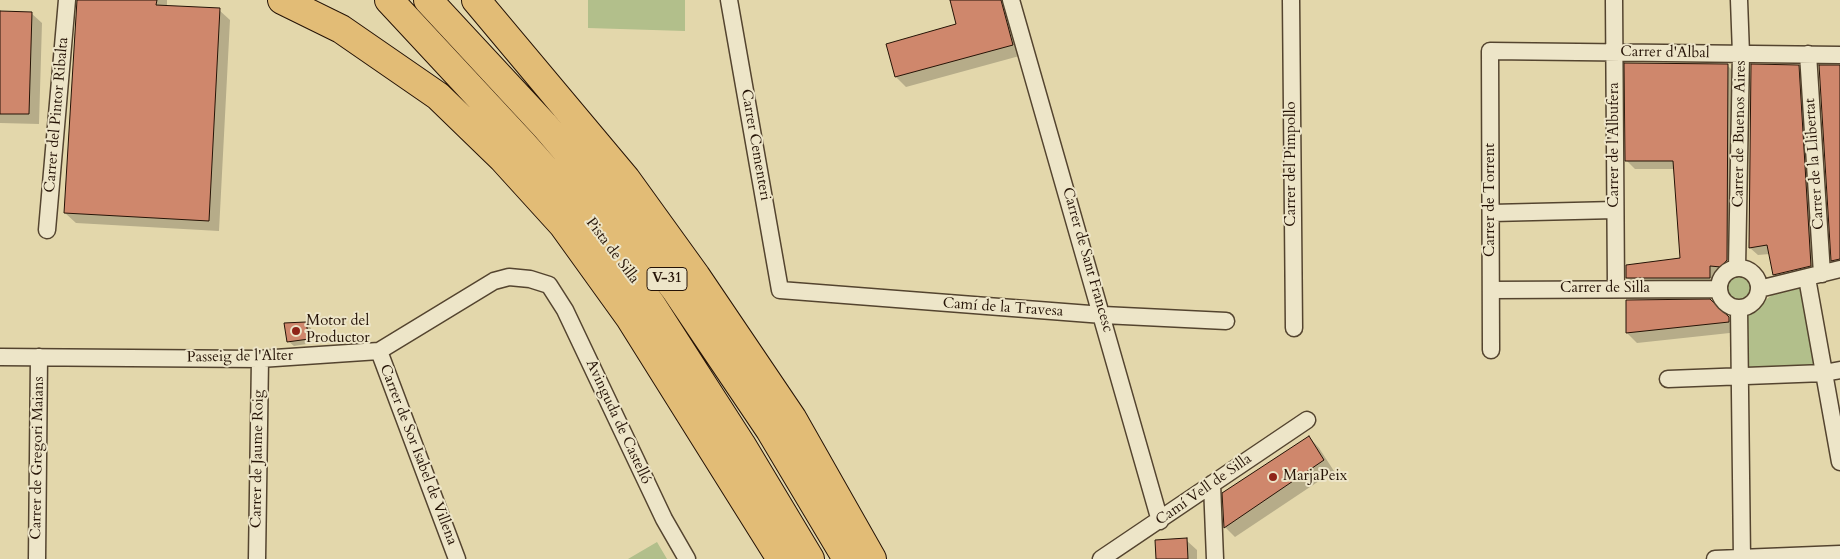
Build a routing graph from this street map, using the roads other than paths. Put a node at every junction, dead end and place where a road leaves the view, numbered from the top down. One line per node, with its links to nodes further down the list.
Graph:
1 (67, 0): 18 (street, Carrer del Pintor Ribalta)
2 (282, 0): 50 (highway)
3 (389, 0): 51 (highway, Pista de Silla / V-31)
4 (428, 0): 52 (highway, Pista de Silla / V-31)
5 (476, 0): 53 (highway)
6 (729, 0): 26 (street, Carrer Cementeri)
7 (1011, 0): 29 (street, Carrer de Sant Francesc)
8 (1291, 0): 31 (street, Carrer del Pimpollo)
9 (1614, 0): 12 (street, Carrer de l'Albufera)
10 (1739, 0): 13 (street, Carrer de Buenos Aires)
11 (1490, 51): 12 (street, Carrer d'Albal); 17 (street, Carrer de Torrent)
12 (1614, 53): 13 (street, Carrer d'Albal); 16 (street, Carrer de l'Albufera)
13 (1741, 54): 14 (street, Carrer d'Albal); 19 (street, Carrer de Buenos Aires)
14 (1808, 54): 15 (street, Carrer d'Albal); 21 (street, Carrer de la Llibertat)
15 (1840, 55)
16 (1616, 210): 17 (street); 24 (street, Carrer de l'Albufera)
17 (1492, 213): 27 (street, Carrer de Torrent)
18 (46, 230)
19 (1737, 267): 23 (street); 25 (street)
20 (1840, 269): 21 (street)
21 (1814, 276): 25 (street); 37 (street, Carrer de la Llibertat)
22 (549, 285): 33 (street, Passeig de l'Alter); 49 (street, Avinguda de Castelló)
23 (1718, 288): 24 (street, Carrer de Silla); 28 (street)
24 (1616, 289): 27 (street, Carrer de Silla)
25 (1759, 289): 28 (street)
26 (780, 290): 29 (street, Camí de la Travesa)
27 (1491, 290): 32 (street, Carrer de Torrent)
28 (1739, 308): 38 (street)
29 (1103, 315): 30 (street, Camí de la Travesa); 43 (street, Carrer de Sant Francesc)
30 (1226, 321)
31 (1294, 328)
32 (1491, 350)
33 (379, 351): 36 (street, Passeig de l'Alter); 48 (street, Carrer de Sor Isabel de Villena)
34 (39, 357): 35 (street, Passeig de l'Alter); 36 (street, Passeig de l'Alter); 46 (street, Carrer de Gregori Maians)
35 (0, 358)
36 (260, 359): 47 (street, Carrer de Jaume Roig)
37 (1832, 372): 38 (street); 41 (street, Carrer de la Llibertat)
38 (1741, 377): 39 (street); 45 (street)
39 (1668, 379)
40 (1307, 420): 42 (street, Camí Vell de Silla)
41 (1840, 462)
42 (1212, 484): 43 (street, Camí Vell de Silla); 55 (street)
43 (1160, 521): 54 (street, Camí Vell de Silla)
44 (1840, 554): 45 (street)
45 (1742, 558): 56 (street)
46 (37, 559)
47 (257, 559)
48 (458, 559)
49 (687, 559)
50 (781, 559)
51 (810, 559)
52 (847, 559)
53 (872, 559)
54 (1101, 559)
55 (1215, 559)
56 (1715, 559)

